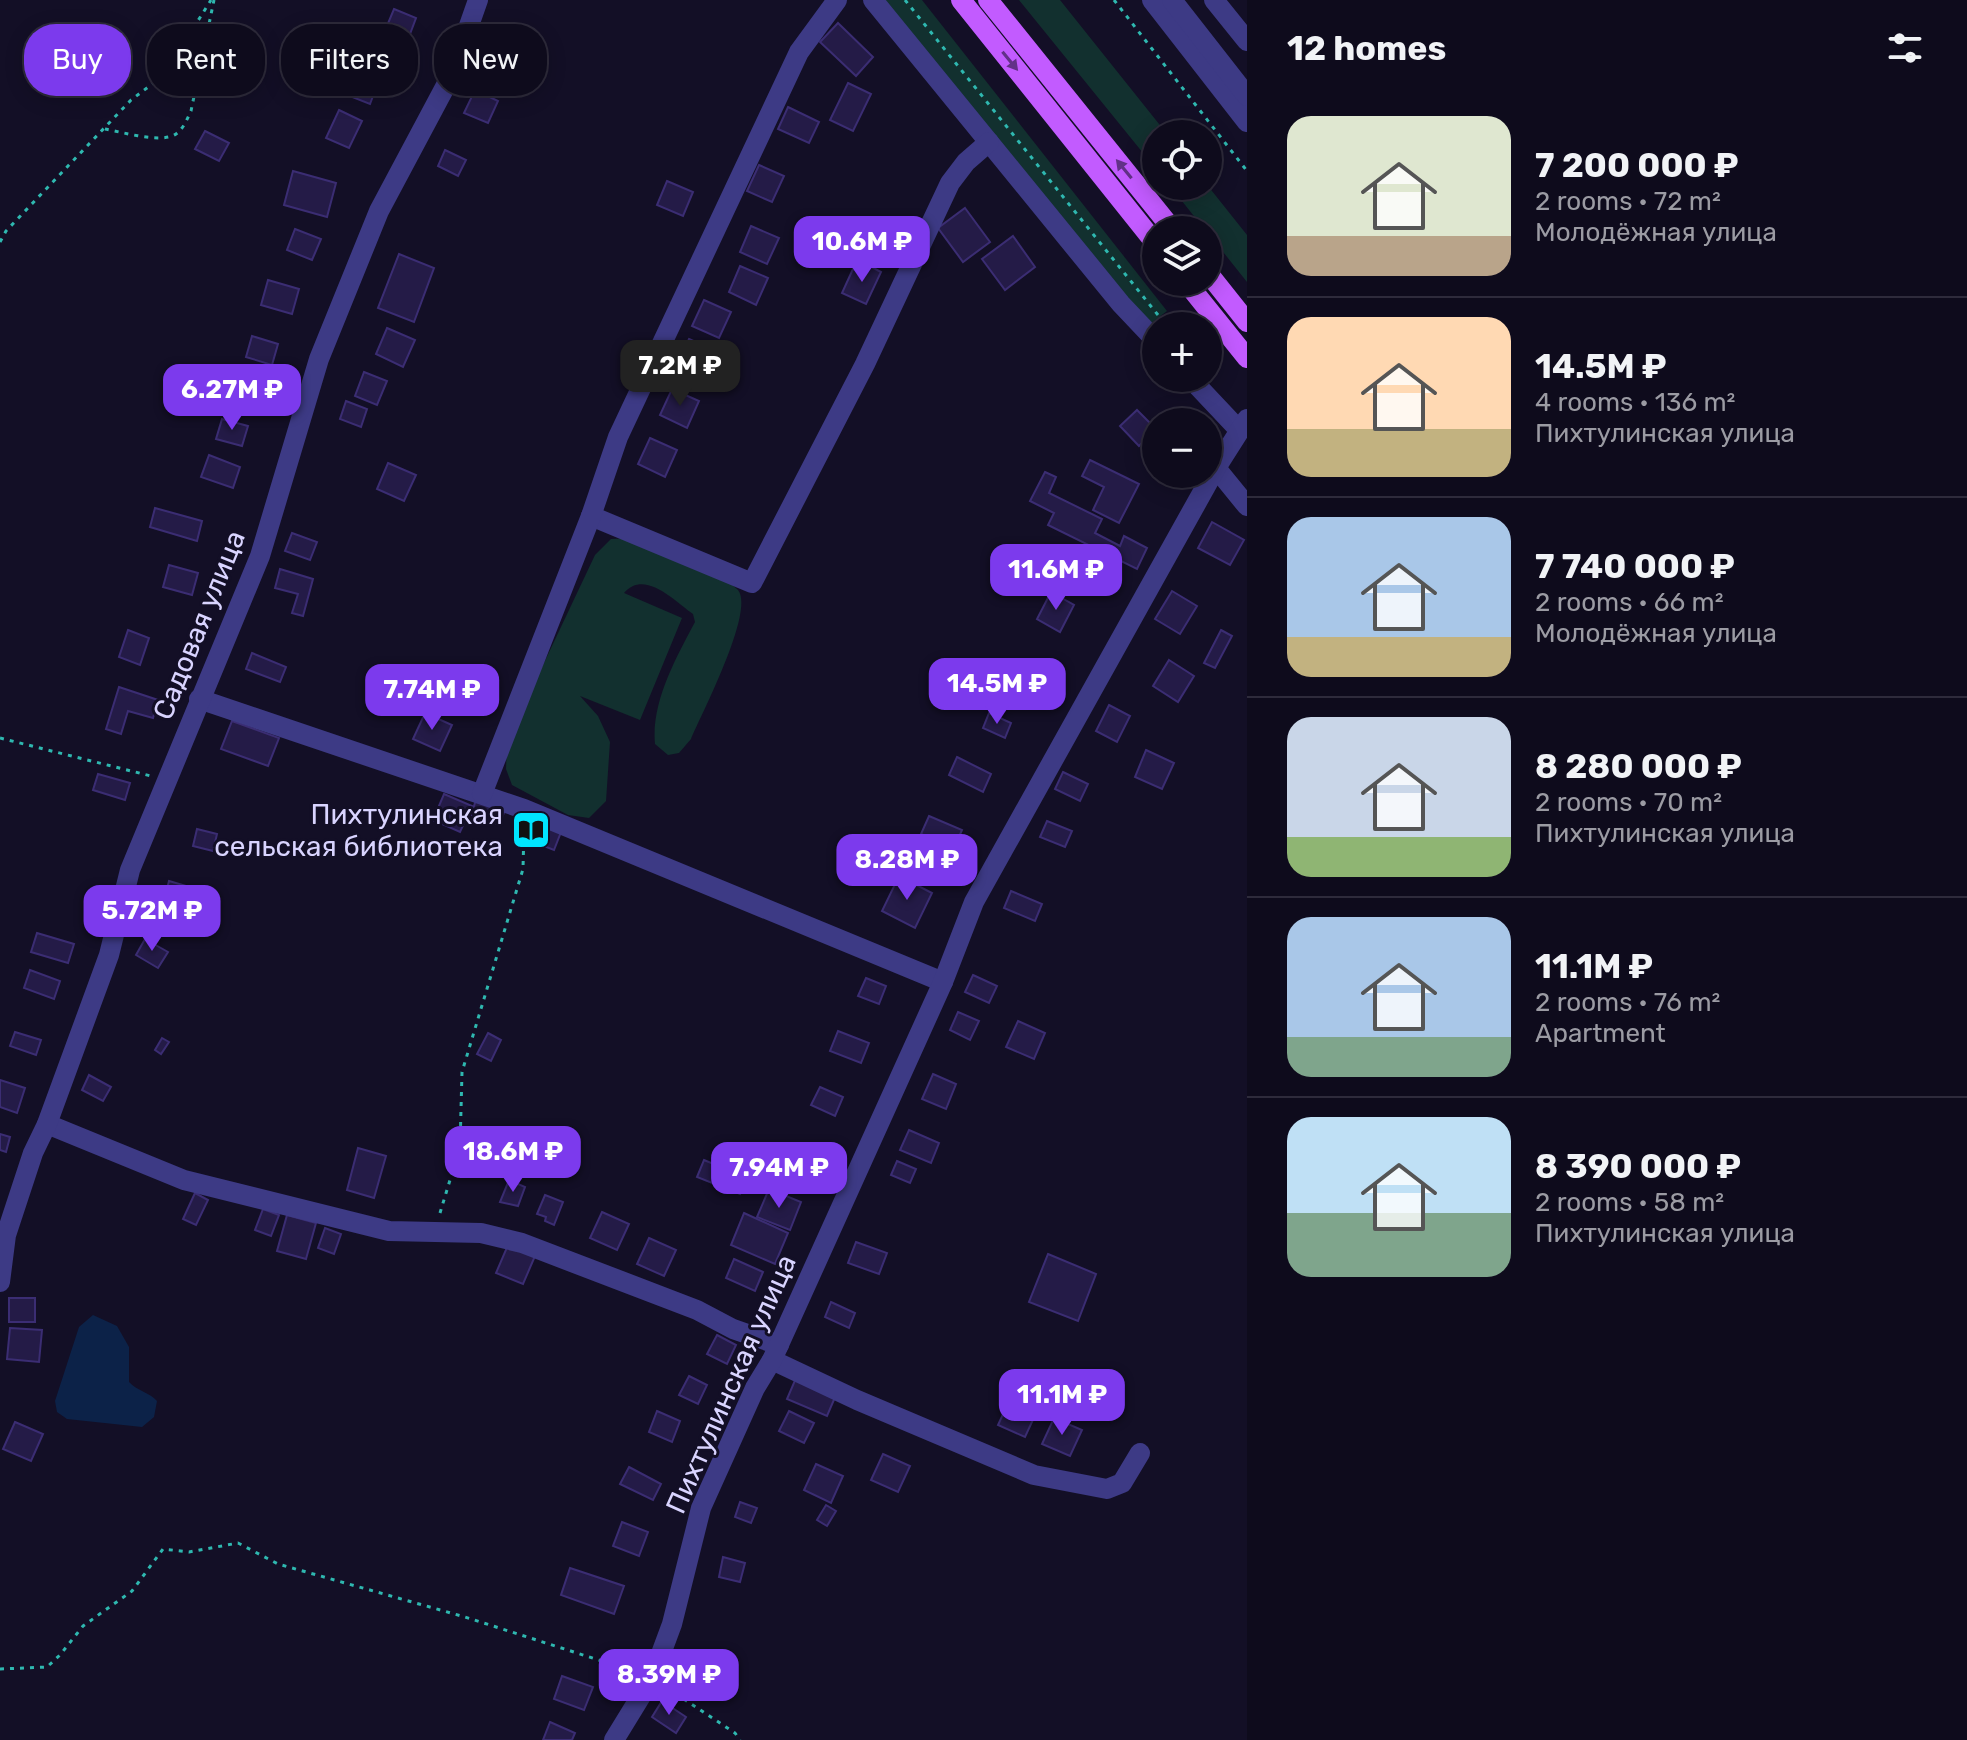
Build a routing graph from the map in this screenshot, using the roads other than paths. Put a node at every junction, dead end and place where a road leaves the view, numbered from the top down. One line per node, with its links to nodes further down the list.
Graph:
1 (478, 0): 27 (street, Садовая улица)
2 (837, 0): 26 (street)
3 (873, 0): 12 (street)
4 (961, 0): 14 (main road, one-way to 14)
5 (988, 0): 13 (main road, one-way to 5)
6 (1152, 0): 11 (street)
7 (1172, 0): 10 (street)
8 (1214, 0): 9 (street)
9 (1247, 41)
10 (1247, 96)
11 (1247, 122)
12 (989, 142): 18 (street); 26 (street)
13 (1162, 216)
14 (1142, 226)
15 (1222, 291): 17 (main road)
16 (1197, 296): 19 (main road)
17 (1247, 322)
18 (1142, 326)
19 (1247, 358)
20 (1206, 392): 21 (street)
21 (1243, 425): 22 (street, Пихтулинская улица)
22 (1222, 458)
23 (1222, 475): 25 (street)
24 (1205, 488): 29 (street, Пихтулинская улица)
25 (1247, 506)
26 (591, 516): 28 (street)
27 (199, 699): 28 (street); 30 (street, Садовая улица)
28 (482, 794): 29 (street)
29 (943, 982): 32 (street, Пихтулинская улица)
30 (47, 1124): 31 (street, Садовая улица); 32 (street)
31 (0, 1282)
32 (776, 1353): 33 (street); 34 (street, Пихтулинская улица)
33 (1140, 1453)
34 (614, 1740)

